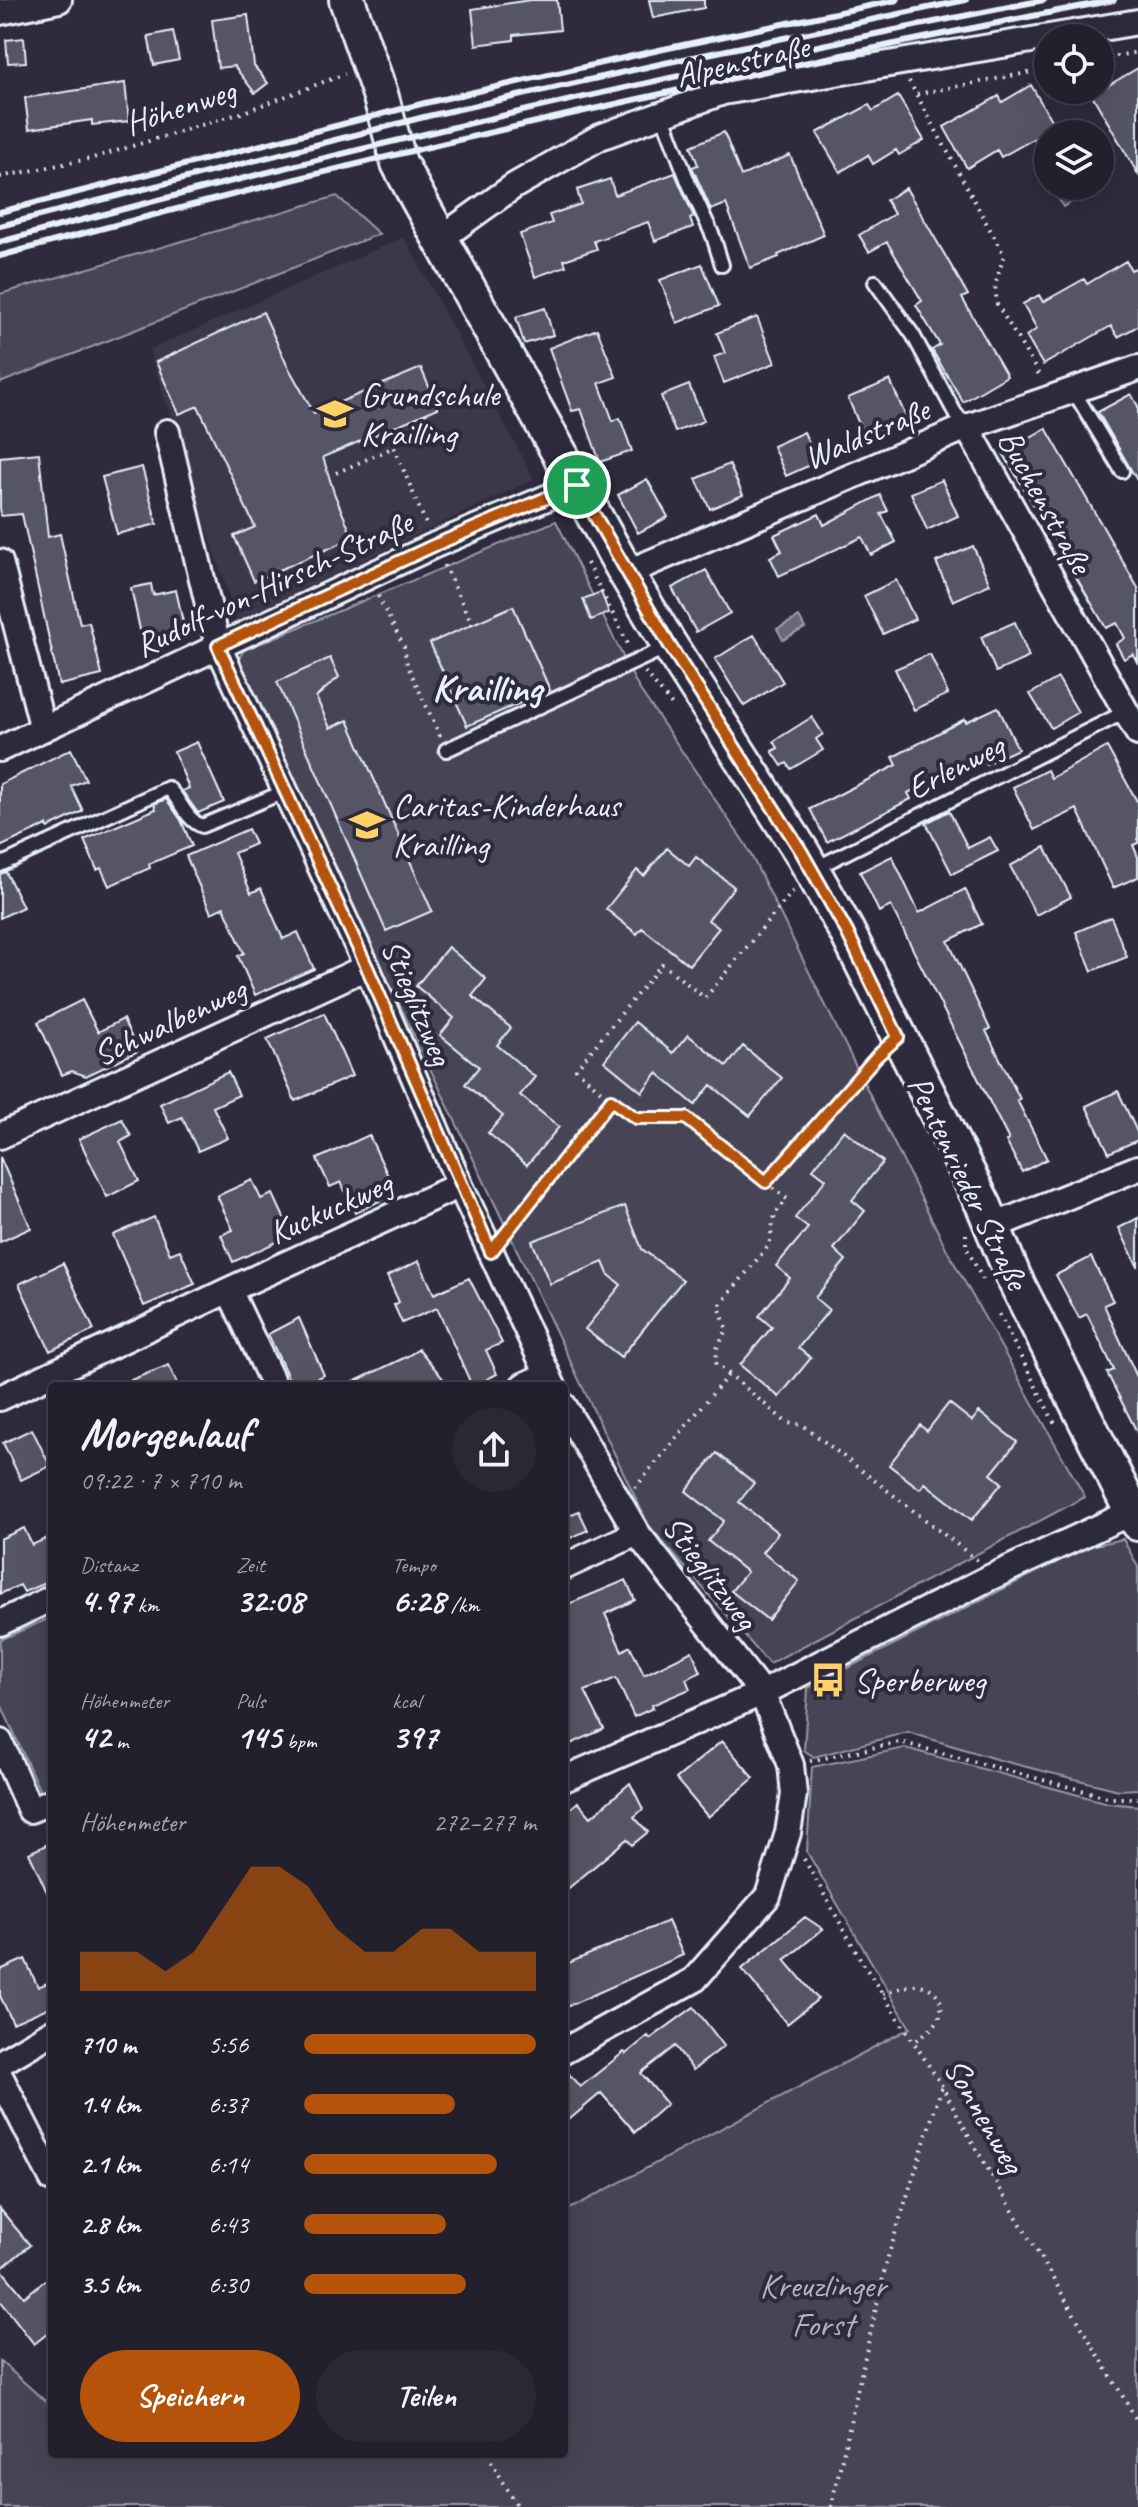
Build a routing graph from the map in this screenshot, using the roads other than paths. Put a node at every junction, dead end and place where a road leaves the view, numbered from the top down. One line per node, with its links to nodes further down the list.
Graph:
1 (59, 0): 3 (street)
2 (347, 0): 6 (street, Pentenrieder Straße)
3 (0, 12)
4 (1138, 22): 5 (street, Alpenstraße)
5 (662, 114): 6 (street, Alpenstraße); 7 (lane)
6 (440, 239): 14 (street, Pentenrieder Straße)
7 (722, 265)
8 (875, 282): 11 (lane)
9 (1138, 368): 10 (street, Waldstraße)
10 (1063, 394): 11 (street, Waldstraße); 13 (lane)
11 (967, 427): 16 (street, Waldstraße); 19 (street, Buchenstraße)
12 (167, 432): 17 (street, Stieglitzweg)
13 (1122, 471)
14 (577, 485): 16 (street, Pentenrieder Straße); 17 (street, Rudolf-von-Hirsch-Straße)
15 (0, 562): 20 (street)
16 (626, 573): 18 (street, Pentenrieder Straße)
17 (218, 646): 20 (street, Rudolf-von-Hirsch-Straße); 24 (street, Stieglitzweg)
18 (670, 646): 23 (lane); 26 (street, Pentenrieder Straße)
19 (1127, 697): 21 (street, Buchenstraße); 26 (lane, Erlenweg)
20 (43, 729): 22 (street, Rudolf-von-Hirsch-Straße)
21 (1138, 733)
22 (0, 749)
23 (446, 750)
24 (286, 791): 25 (lane); 27 (street, Stieglitzweg)
25 (0, 865)
26 (811, 870): 31 (street, Pentenrieder Straße)
27 (367, 967): 28 (street, Schwalbenweg); 30 (street, Stieglitzweg)
28 (0, 1136)
29 (1138, 1168): 31 (street)
30 (460, 1185): 32 (street, Kuckuckweg); 34 (street, Stieglitzweg)
31 (994, 1226): 37 (street, Pentenrieder Straße)
32 (229, 1290): 33 (street); 35 (street, Kuckuckweg)
33 (271, 1379)
34 (550, 1381)
35 (0, 1398)
36 (568, 1413): 38 (street, Stieglitzweg)
37 (1134, 1506): 42 (street)
38 (637, 1533): 39 (street); 42 (street, Stieglitzweg)
39 (568, 1565)
40 (48, 1600): 41 (street)
41 (0, 1623)
42 (762, 1693): 44 (street); 48 (street, Stieglitzweg)
43 (0, 1742): 45 (street)
44 (568, 1777)
45 (10, 1794): 46 (street)
46 (48, 1803)
47 (48, 2034): 49 (street)
48 (568, 2049)
49 (0, 2063)
50 (0, 2076): 51 (street)
51 (48, 2171)

